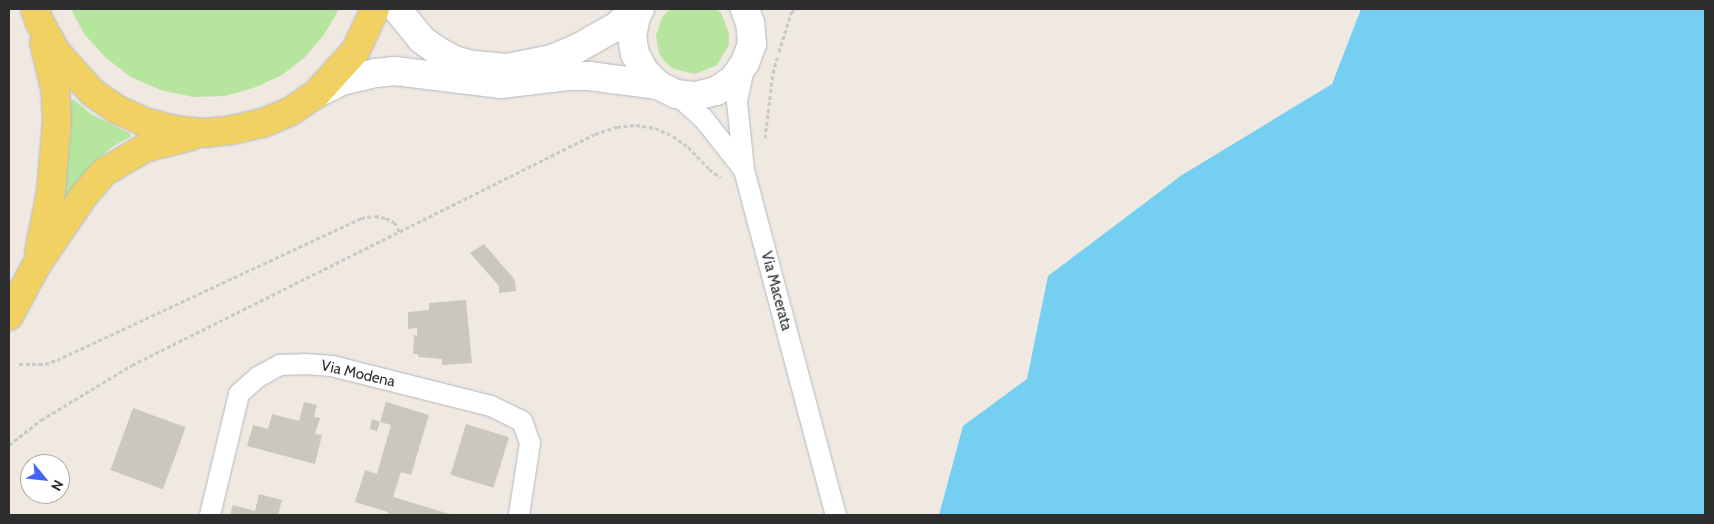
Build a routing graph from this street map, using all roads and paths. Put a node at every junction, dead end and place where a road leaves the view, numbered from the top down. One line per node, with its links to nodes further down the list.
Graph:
1 (375, 9): 10 (main road)
2 (397, 9): 3 (main road)
3 (635, 9)
4 (640, 9): 9 (main road)
5 (795, 9): 12 (path)
6 (750, 14): 8 (main road)
7 (37, 15): 11 (main road); 15 (main road)
8 (745, 63): 9 (main road); 13 (street, Via Macerata)
9 (667, 89): 10 (main road); 13 (street)
10 (316, 94): 11 (main road)
11 (204, 133): 15 (main road)
12 (764, 145)
13 (736, 174): 14 (path); 21 (street, Via Macerata)
14 (400, 233): 17 (path); 18 (path)
15 (37, 264): 16 (main road)
16 (9, 316)
17 (19, 364)
18 (9, 445)
19 (210, 515): 20 (street, Via Modena)
20 (519, 515)
21 (836, 515)

